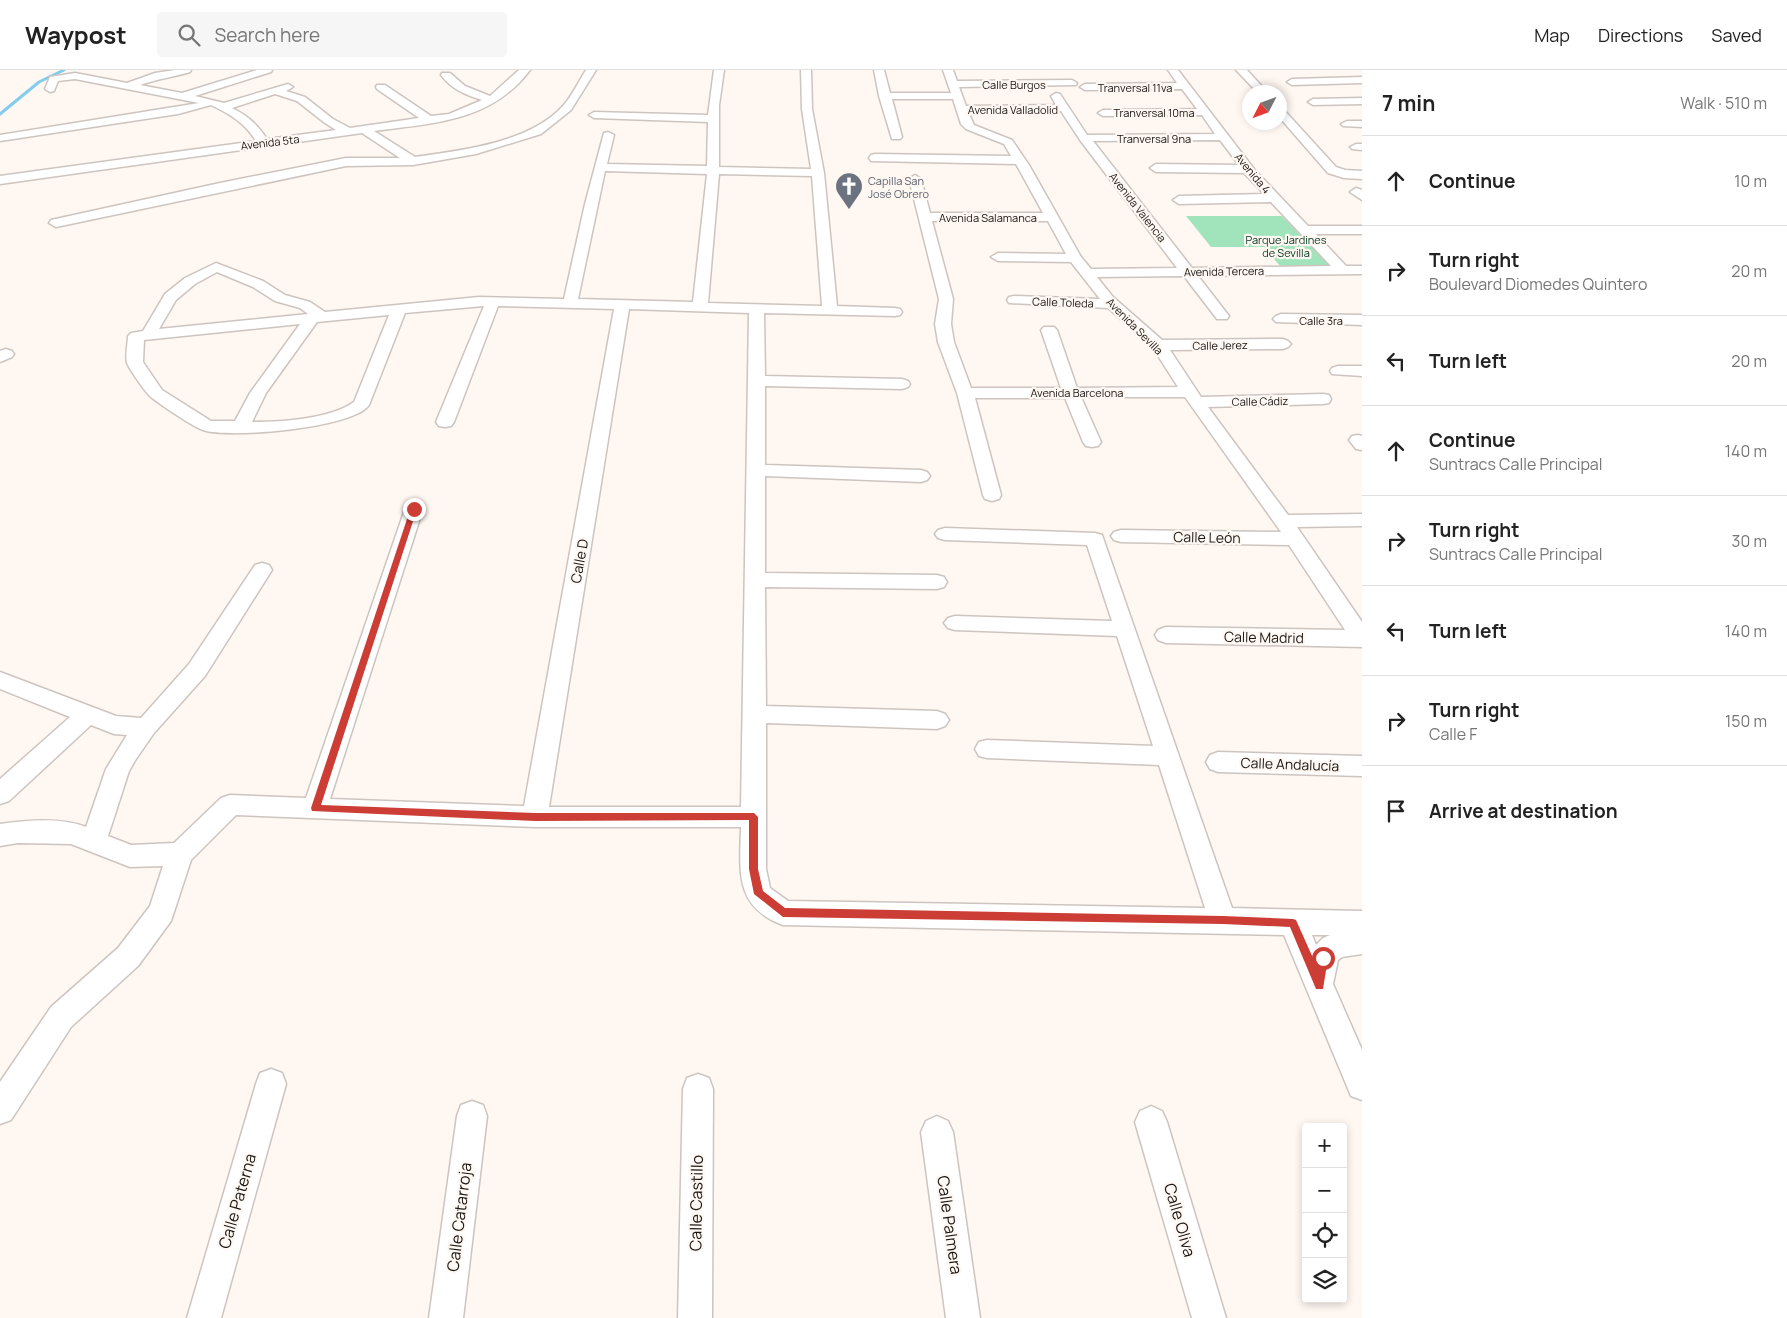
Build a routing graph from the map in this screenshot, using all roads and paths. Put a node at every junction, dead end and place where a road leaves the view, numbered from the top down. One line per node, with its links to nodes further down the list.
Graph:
1 (186, 70): 20 (street)
2 (267, 70): 29 (street)
3 (524, 70): 30 (street, Avenida 5ta)
4 (591, 70): 54 (street)
5 (719, 70): 39 (street)
6 (806, 70): 59 (street)
7 (879, 70): 26 (street)
8 (948, 70): 16 (street, Avenida Sevilla)
9 (1013, 70): 17 (street)
10 (1173, 70): 22 (street, Avenida 4)
11 (1241, 70): 19 (street)
12 (446, 75): 30 (street)
13 (1362, 80): 14 (street)
14 (1292, 82)
15 (298, 83): 25 (street)
16 (955, 84): 17 (street, Calle Burgos); 27 (street, Avenida Sevilla)
17 (1021, 84): 18 (street, Calle Burgos)
18 (1072, 84)
19 (1255, 85)
20 (129, 86): 24 (street); 29 (street)
21 (381, 86): 41 (street)
22 (1185, 86): 23 (street, Tranversal 11va); 37 (street, Avenida 4)
23 (1085, 87)
24 (50, 89)
25 (275, 91): 33 (street); 45 (street)
26 (884, 96): 27 (street); 47 (street)
27 (958, 96): 35 (street, Avenida Sevilla)
28 (1056, 96): 34 (street, Avenida Valencia)
29 (183, 97): 33 (street)
30 (492, 100): 41 (street, Avenida 5ta)
31 (1362, 101): 32 (street)
32 (1313, 102)
33 (219, 105): 49 (street); 51 (street)
34 (1064, 108): 35 (street, Avenida Valladolid); 50 (street, Avenida Valencia)
35 (962, 109): 53 (street, Avenida Sevilla)
36 (1103, 112): 37 (street, Tranversal 10ma)
37 (1205, 112): 48 (street, Avenida 4)
38 (594, 115): 39 (street)
39 (714, 119): 58 (street)
40 (1287, 120): 60 (street)
41 (430, 121): 44 (street, Avenida 5ta)
42 (1347, 124): 43 (street)
43 (1362, 124)
44 (365, 130): 45 (street, Avenida 5ta); 54 (street)
45 (349, 132): 51 (street, Avenida 5ta)
46 (608, 135): 55 (street)
47 (896, 137)
48 (1224, 137): 50 (street, Tranversal 9na); 57 (street, Avenida 4)
49 (0, 138)
50 (1084, 138): 74 (street, Avenida Valencia)
51 (262, 142): 61 (street, Avenida 5ta)
52 (875, 158): 53 (street)
53 (1020, 160): 66 (street, Avenida Sevilla)
54 (413, 161): 67 (street)
55 (600, 167): 58 (street); 78 (street)
56 (1156, 168): 57 (street)
57 (1248, 169): 63 (street, Avenida 4)
58 (713, 171): 59 (street); 81 (street)
59 (818, 173): 84 (street)
60 (1362, 175)
61 (0, 180)
62 (915, 180): 65 (street)
63 (1274, 198): 64 (street); 68 (street, Avenida 4)
64 (1179, 200)
65 (924, 217): 66 (street, Avenida Salamanca); 99 (street)
66 (1052, 217): 71 (street, Avenida Sevilla)
67 (56, 223)
68 (1305, 230): 69 (street); 72 (street, Avenida 4)
69 (1362, 230)
70 (998, 257): 71 (street)
71 (1075, 258): 75 (street, Avenida Sevilla)
72 (1342, 270): 73 (street, Avenida Tercera); 74 (street, Avenida Tercera)
73 (1362, 270)
74 (1188, 272): 75 (street, Avenida Tercera); 86 (street, Avenida Valencia)
75 (1086, 273): 80 (street, Avenida Sevilla)
76 (1014, 300): 80 (street, Calle Toleda)
77 (493, 301): 78 (street); 83 (street); 102 (street)
78 (570, 303): 79 (street)
79 (622, 304): 81 (street); 132 (street, Calle D)
80 (1113, 304): 93 (street, Avenida Sevilla)
81 (700, 306): 82 (street)
82 (756, 308): 84 (street); 96 (street)
83 (399, 309): 87 (street); 103 (street)
84 (830, 310): 85 (street)
85 (895, 312)
86 (1222, 316)
87 (317, 317): 91 (street); 91 (street); 103 (street)
88 (1281, 319): 89 (street, Calle 3ra)
89 (1362, 320)
90 (1049, 330): 98 (street)
91 (148, 335): 103 (street)
92 (1283, 344): 93 (street, Calle Jerez)
93 (1158, 346): 100 (street, Avenida Sevilla)
94 (1338, 371): 95 (street)
95 (1362, 371)
96 (757, 381): 97 (street); 105 (street)
97 (902, 384)
98 (1070, 391): 99 (street, Avenida Barcelona); 100 (street, Avenida Barcelona); 104 (street)
99 (965, 393): 107 (street)
100 (1193, 397): 101 (street, Calle Cádiz); 110 (street, Avenida Sevilla)
101 (1323, 399)
102 (445, 422)
103 (241, 426)
104 (1092, 442)
105 (756, 470): 106 (street); 115 (street)
106 (921, 476)
107 (992, 495)
108 (414, 509): 131 (street)
109 (1362, 520): 110 (street)
110 (1283, 522): 113 (street, Avenida Sevilla)
111 (946, 534): 118 (street)
112 (1120, 536): 113 (street, Calle León)
113 (1294, 539): 120 (street, Avenida Sevilla)
114 (262, 570): 125 (street)
115 (756, 580): 116 (street); 123 (street)
116 (937, 582)
117 (955, 623): 118 (street)
118 (1125, 629): 127 (street)
119 (1166, 635): 120 (street, Calle Madrid)
120 (1362, 639)
121 (0, 680): 122 (street)
122 (88, 714): 125 (street); 130 (street)
123 (755, 714): 124 (street); 133 (street)
124 (937, 720)
125 (146, 727): 135 (street)
126 (987, 749): 127 (street)
127 (1168, 756): 137 (street)
128 (1218, 762): 129 (street, Calle Andalucía)
129 (1362, 766)
130 (0, 794)
131 (315, 808): 132 (street); 136 (street)
132 (535, 817): 133 (street)
133 (754, 817): 137 (street)
134 (0, 836): 135 (street)
135 (94, 841): 136 (street)
136 (180, 854): 145 (street)
137 (1223, 920): 138 (street)
138 (1293, 923): 139 (street); 141 (street)
139 (1362, 923)
140 (1362, 941): 141 (street)
141 (1319, 985): 143 (street)
142 (271, 1084): 149 (street, Calle Paterna)
143 (1362, 1085)
144 (698, 1088): 151 (street, Calle Castillo)
145 (0, 1109)
146 (472, 1116): 150 (street, Calle Catarroja)
147 (1151, 1122): 153 (street, Calle Oliva)
148 (937, 1132): 152 (street, Calle Palmera)
149 (204, 1318)
150 (446, 1318)
151 (695, 1318)
152 (963, 1318)
153 (1209, 1318)

